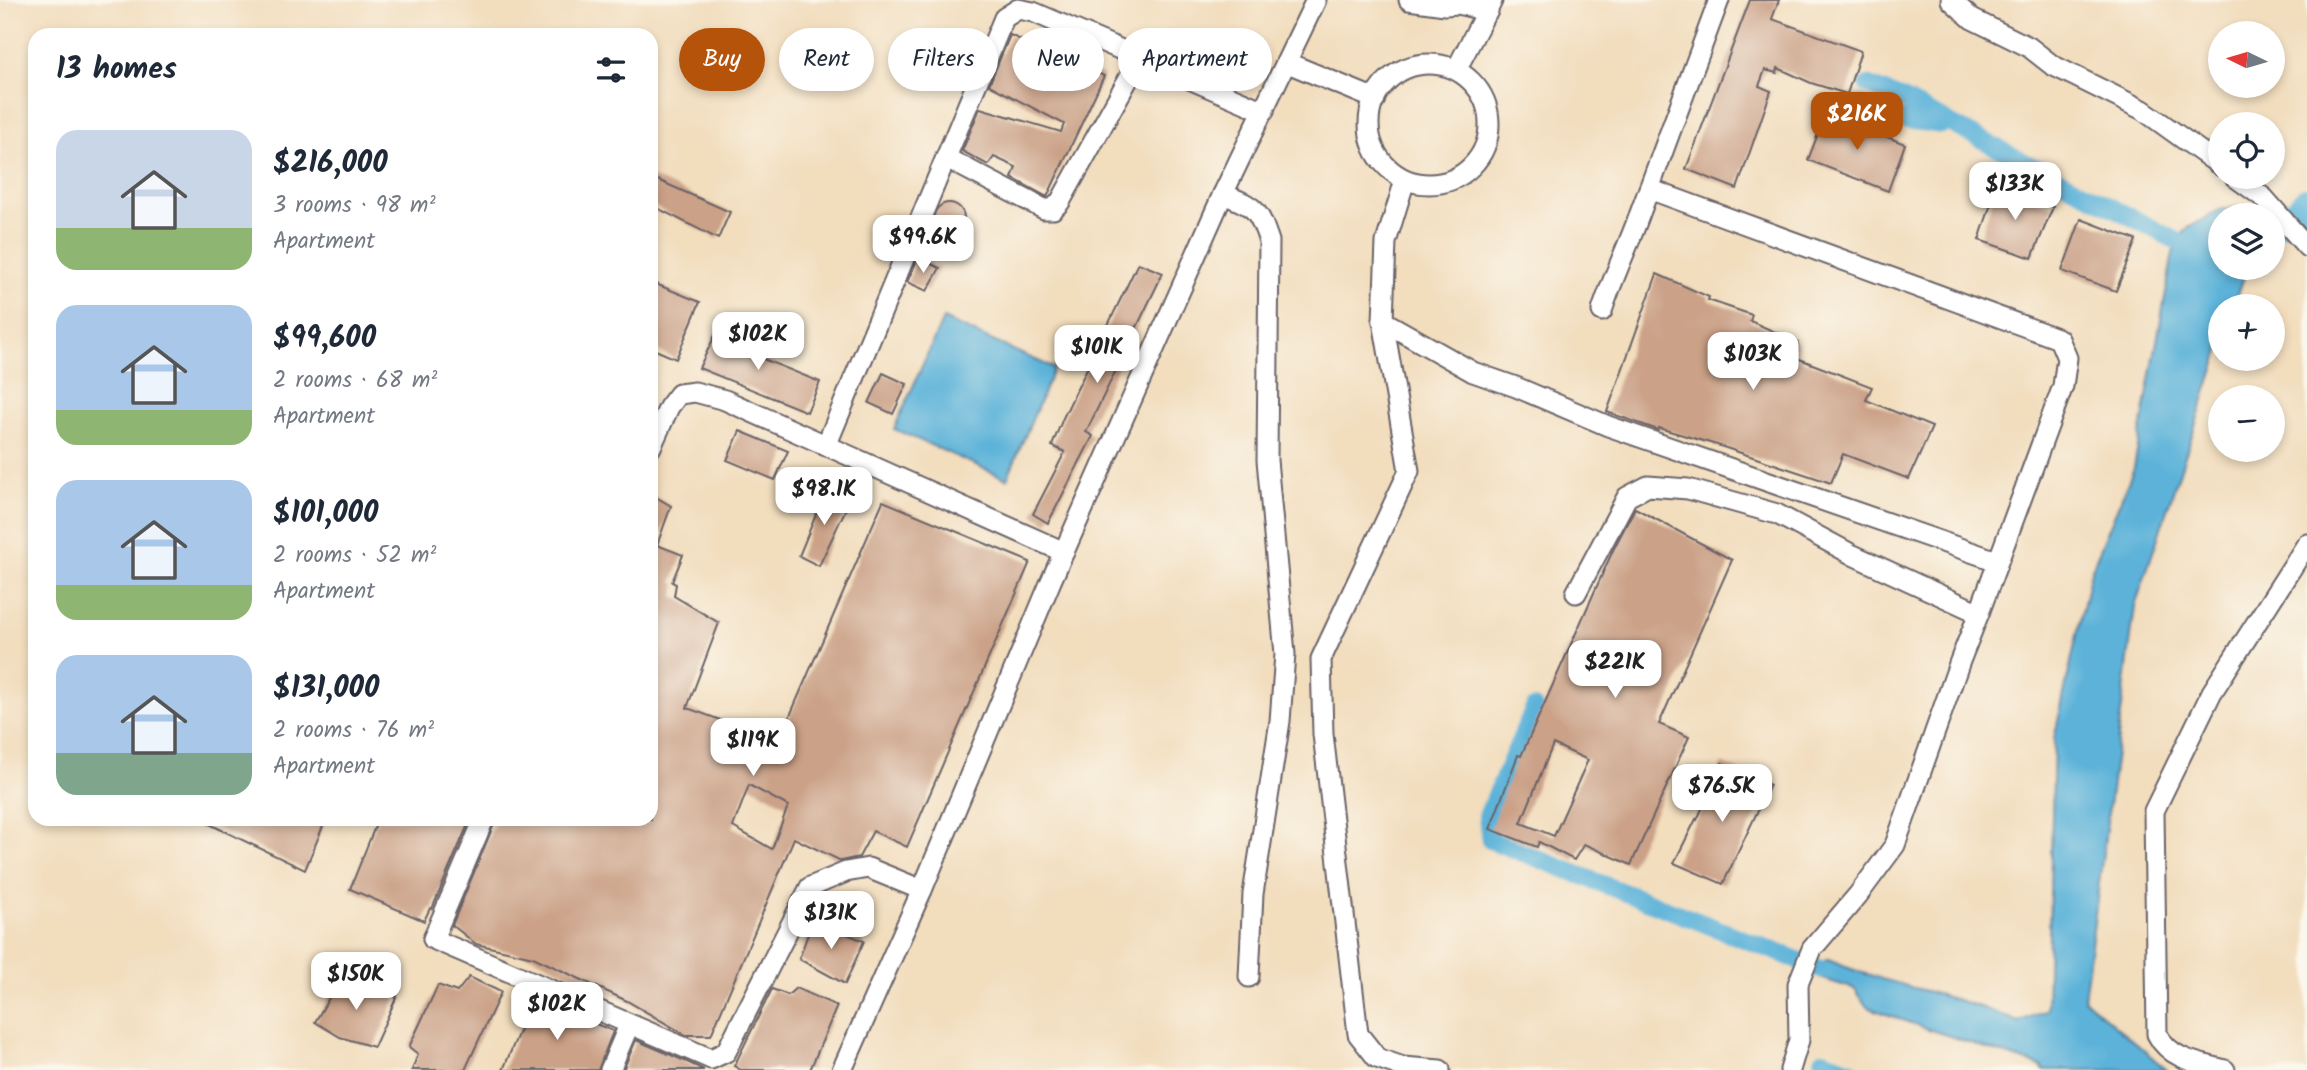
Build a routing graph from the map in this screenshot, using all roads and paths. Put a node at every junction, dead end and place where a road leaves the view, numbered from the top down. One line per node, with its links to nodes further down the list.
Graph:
1 (1316, 0): 7 (street)
2 (1409, 0): 5 (street)
3 (1719, 0): 16 (street)
4 (1951, 0): 13 (street)
5 (1490, 6): 8 (street)
6 (1118, 49): 14 (street)
7 (1288, 63): 11 (street); 12 (street)
8 (1456, 70): 11 (street); 15 (street)
9 (1122, 91): 14 (street)
10 (1217, 91): 12 (street)
11 (1375, 99): 15 (street)
12 (1264, 111): 18 (street)
13 (2208, 157)
14 (946, 158): 23 (street)
15 (1405, 180): 21 (street)
16 (1649, 189): 20 (street); 26 (street)
17 (2252, 189): 19 (street)
18 (1223, 194): 25 (street); 31 (street)
19 (2306, 245)
20 (1602, 311)
21 (1383, 321): 26 (street); 35 (street)
22 (658, 431): 23 (street)
23 (826, 446): 25 (street)
24 (2307, 544): 37 (street)
25 (1063, 552): 30 (street)
26 (1997, 561): 28 (street)
27 (1576, 593): 28 (street)
28 (1979, 613): 36 (street)
29 (481, 826): 32 (street)
30 (922, 890): 32 (street); 34 (street)
31 (1249, 977)
32 (629, 1025): 33 (street)
33 (610, 1070)
34 (842, 1070)
35 (1440, 1070)
36 (1790, 1070)
37 (2225, 1070)

